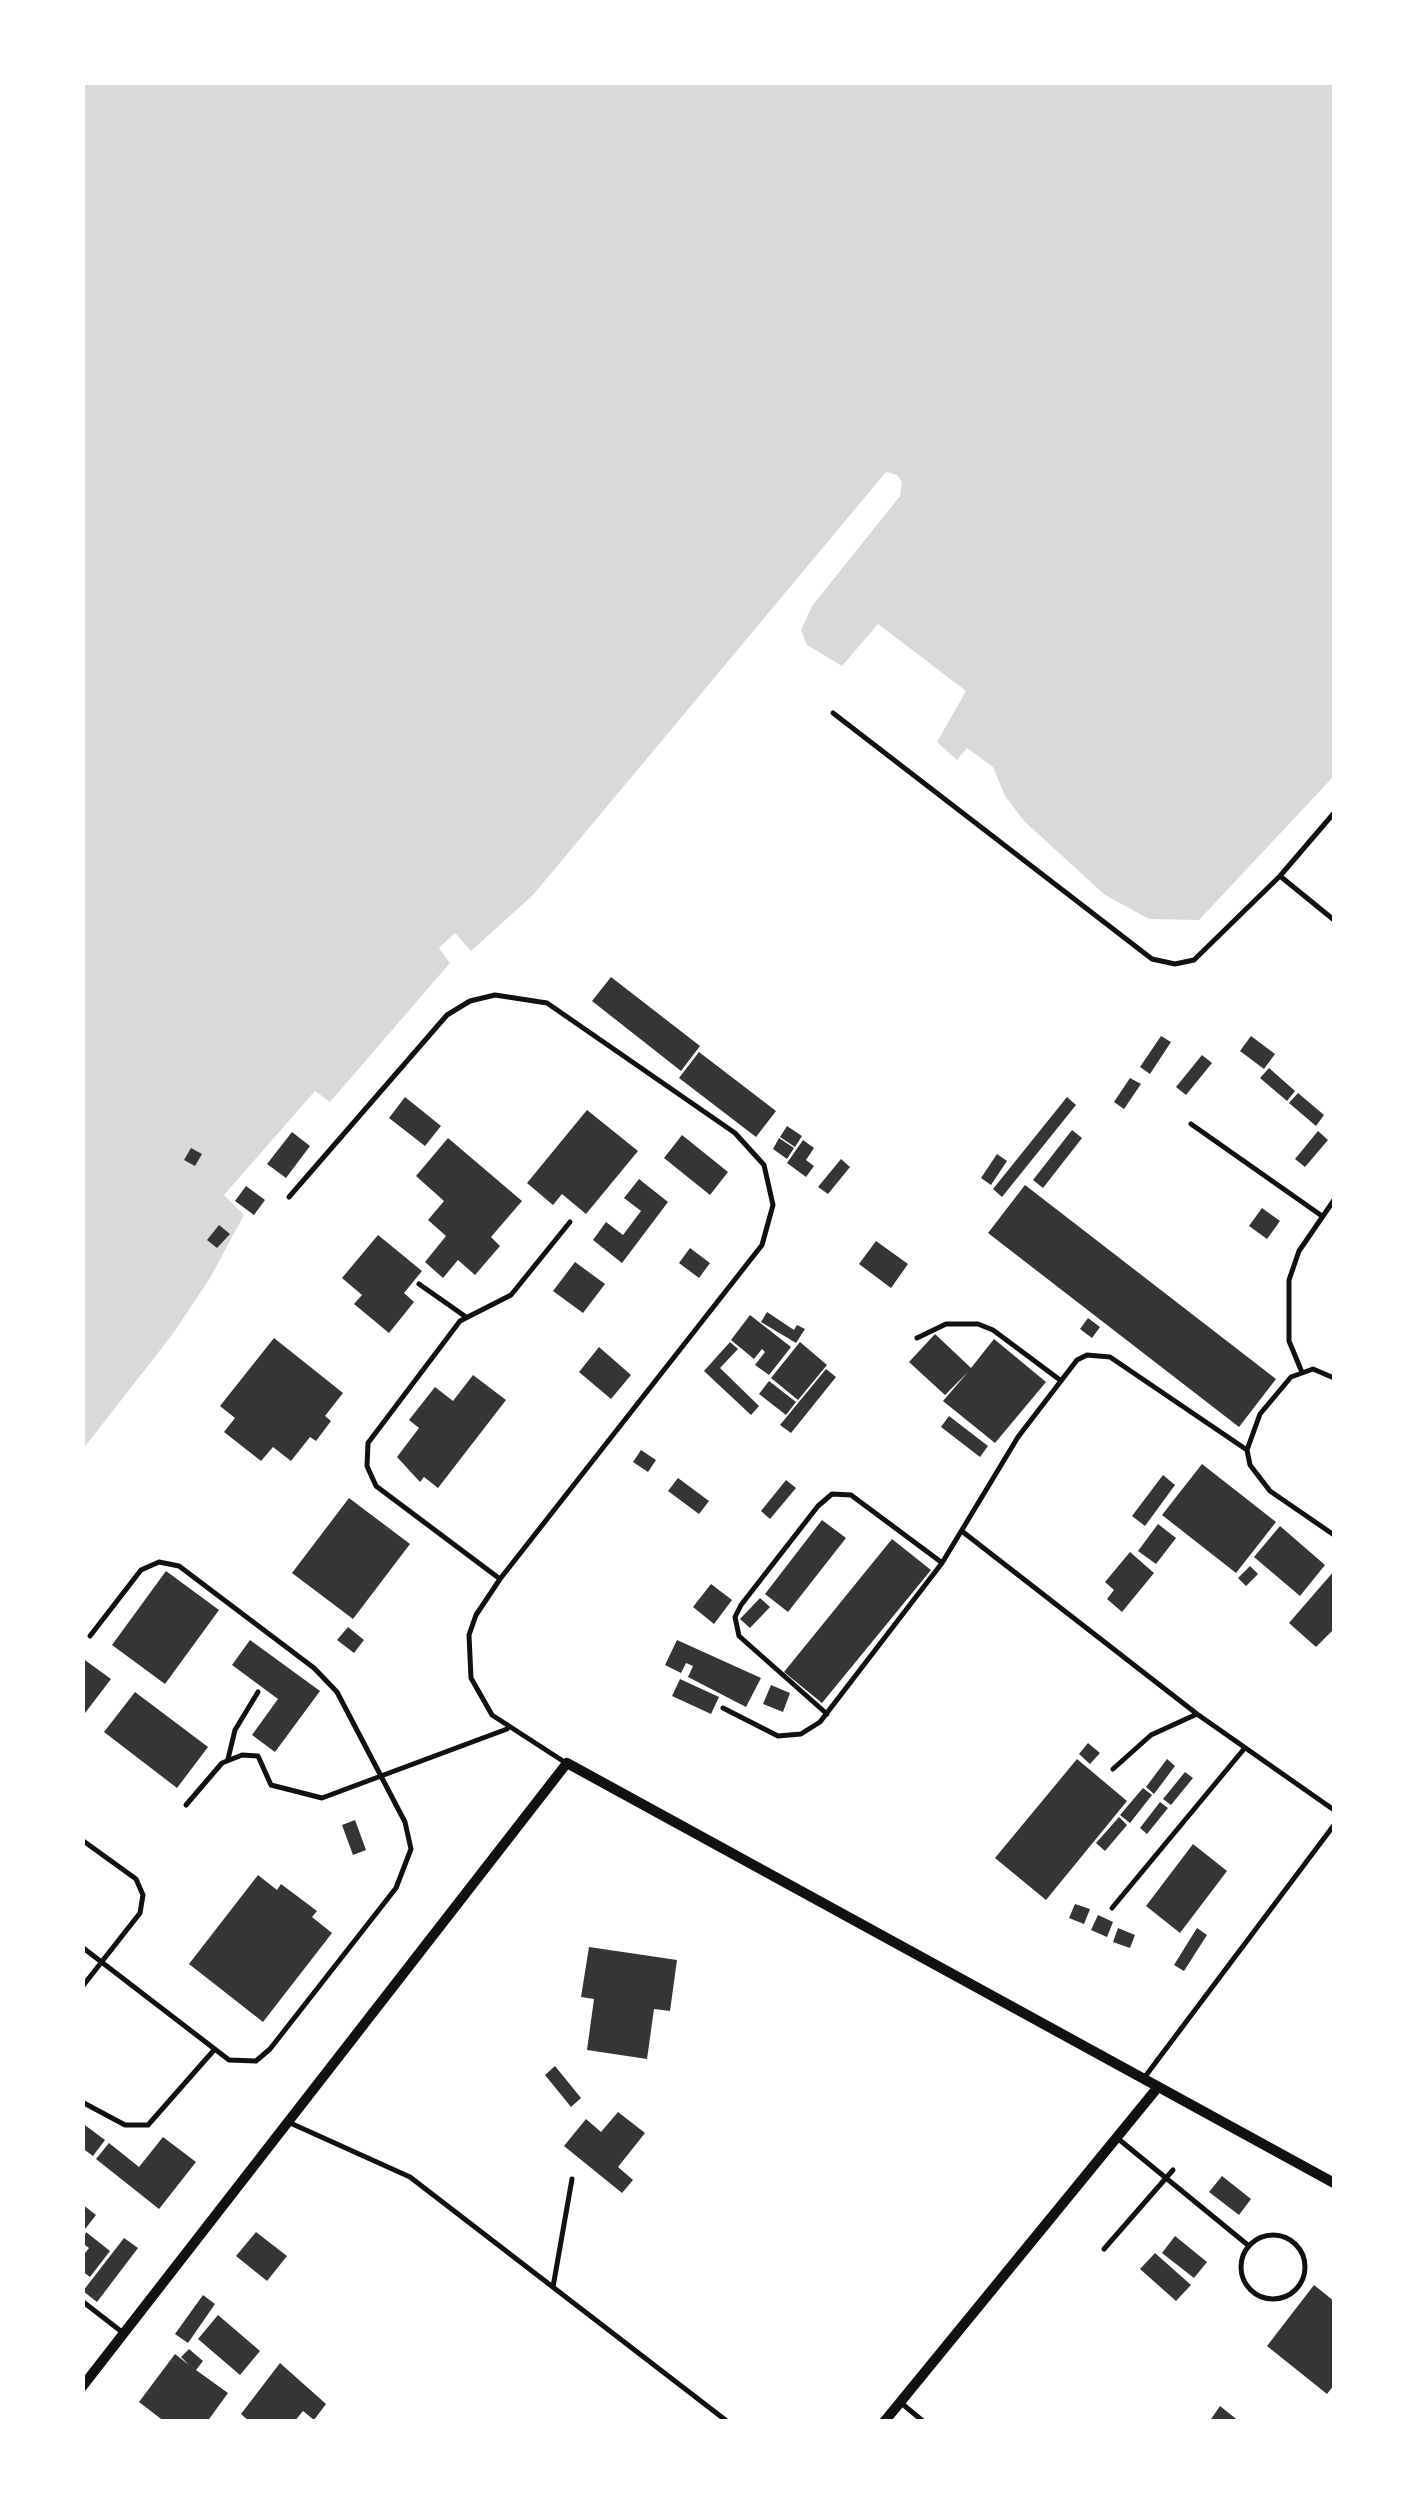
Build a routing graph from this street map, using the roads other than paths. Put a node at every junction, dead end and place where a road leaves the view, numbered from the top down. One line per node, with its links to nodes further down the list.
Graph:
1 (832, 713): 3 (lane)
2 (1334, 813): 3 (lane)
3 (1280, 876): 4 (lane)
4 (1334, 920)
5 (1191, 1124): 8 (lane)
6 (289, 1198): 20 (lane)
7 (1334, 1200): 8 (lane)
8 (1322, 1216): 13 (lane)
9 (570, 1222): 11 (lane)
10 (419, 1284): 11 (lane)
11 (466, 1317): 20 (lane)
12 (917, 1338): 15 (lane)
13 (1301, 1370): 14 (lane); 16 (lane)
14 (1334, 1378)
15 (1060, 1380): 16 (lane); 17 (lane)
16 (1247, 1450): 18 (lane)
17 (963, 1532): 19 (lane); 25 (lane)
18 (1334, 1535)
19 (942, 1563): 24 (lane); 24 (lane)
20 (500, 1579): 26 (lane)
21 (90, 1636): 31 (lane)
22 (258, 1692): 28 (lane)
23 (723, 1708): 24 (lane)
24 (827, 1714)
25 (1197, 1714): 27 (lane); 30 (lane)
26 (508, 1729): 29 (lane); 31 (lane)
27 (1244, 1749): 33 (lane); 36 (lane)
28 (228, 1759): 31 (lane); 32 (lane)
29 (567, 1763): 41 (street); 44 (street)
30 (1113, 1769)
31 (382, 1776): 40 (lane)
32 (186, 1805)
33 (1334, 1810)
34 (1334, 1825): 41 (lane)
35 (82, 1840): 38 (lane)
36 (1112, 1908)
37 (82, 1946): 38 (lane)
38 (103, 1962): 39 (lane); 40 (lane)
39 (82, 1987)
40 (214, 2049): 43 (lane)
41 (1144, 2078): 42 (street)
42 (1158, 2086): 45 (street); 49 (street)
43 (82, 2102)
44 (288, 2122): 52 (lane); 54 (street)
45 (1116, 2138): 48 (lane); 56 (street)
46 (1174, 2170): 48 (lane)
47 (572, 2178): 52 (lane)
48 (1166, 2178): 50 (lane); 51 (lane)
49 (1334, 2184)
50 (1250, 2246): 50 (lane)
51 (1104, 2249)
52 (553, 2287): 57 (lane)
53 (82, 2301): 54 (lane)
54 (124, 2334): 55 (street)
55 (82, 2387)
56 (900, 2402): 58 (street); 59 (lane)
57 (728, 2422)
58 (884, 2422)
59 (924, 2422)

